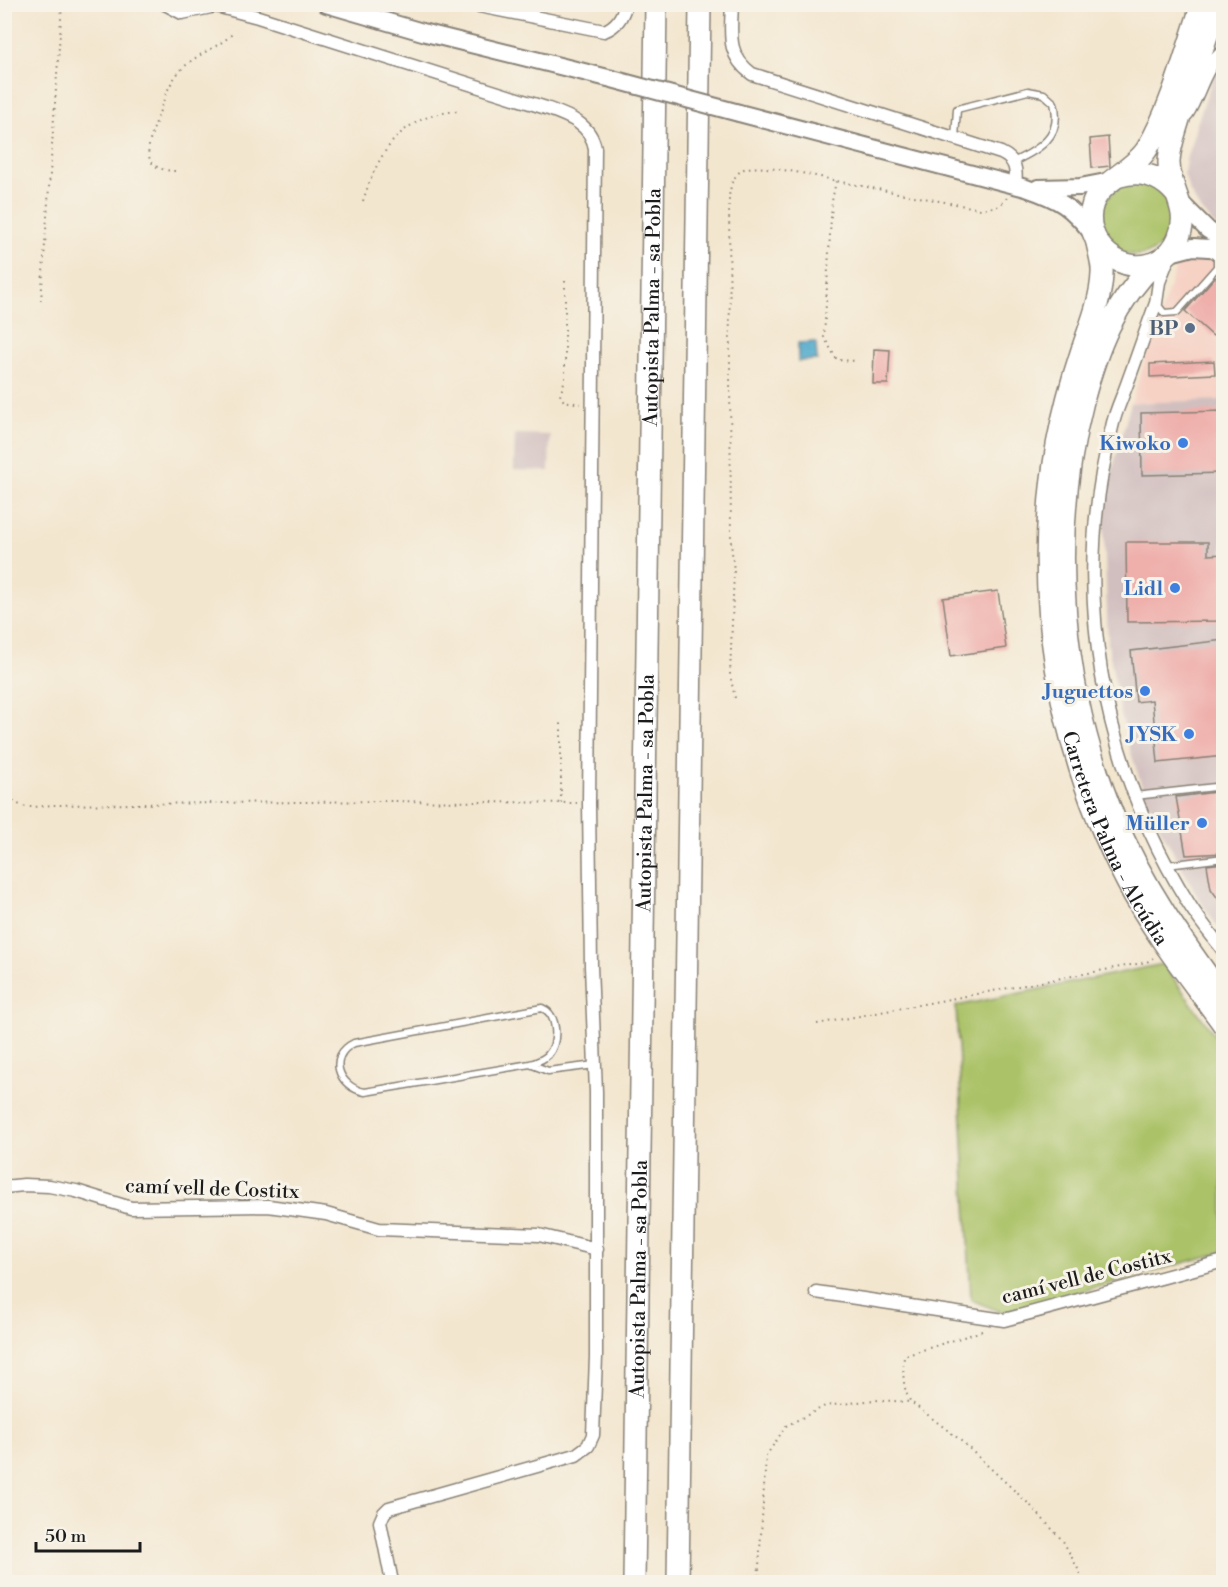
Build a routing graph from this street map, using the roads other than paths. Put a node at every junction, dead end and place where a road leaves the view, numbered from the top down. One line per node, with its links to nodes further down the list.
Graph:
1 (165, 4): 11 (street)
2 (174, 4): 11 (street)
3 (326, 4): 17 (main road, bridge)
4 (469, 4): 5 (street)
5 (626, 4)
6 (656, 4): 39 (highway, Autopista Palma - sa Pobla)
7 (700, 4): 40 (highway)
8 (732, 4): 14 (street)
9 (1202, 4): 16 (highway)
10 (1218, 4): 13 (highway)
11 (192, 12): 33 (street)
12 (1224, 51): 13 (street)
13 (1175, 133): 18 (highway)
14 (955, 138): 15 (street); 15 (lane)
15 (1013, 162): 17 (street)
16 (1116, 179): 17 (main road); 18 (highway); 19 (highway)
17 (1020, 187): 19 (main road)
18 (1178, 197): 20 (main road); 23 (highway)
19 (1095, 239): 23 (highway); 31 (highway, Carretera Palma - Alcúdia)
20 (1224, 240)
21 (1202, 247): 22 (main road); 23 (main road); 24 (lane)
22 (1224, 249)
23 (1163, 257): 24 (street); 30 (highway, Carretera Palma - Alcúdia)
24 (1156, 303): 26 (street)
25 (1224, 786): 26 (lane)
26 (1134, 796): 28 (street)
27 (1224, 858): 28 (lane)
28 (1167, 865): 29 (street)
29 (1224, 951)
30 (1224, 998)
31 (1224, 1024)
32 (531, 1064): 32 (lane); 33 (lane)
33 (595, 1065): 35 (street)
34 (4, 1187): 35 (street, camí vell de Costitx)
35 (597, 1249): 38 (street)
36 (1224, 1261): 37 (street, camí vell de Costitx)
37 (816, 1292)
38 (392, 1582)
39 (634, 1582)
40 (678, 1582)

